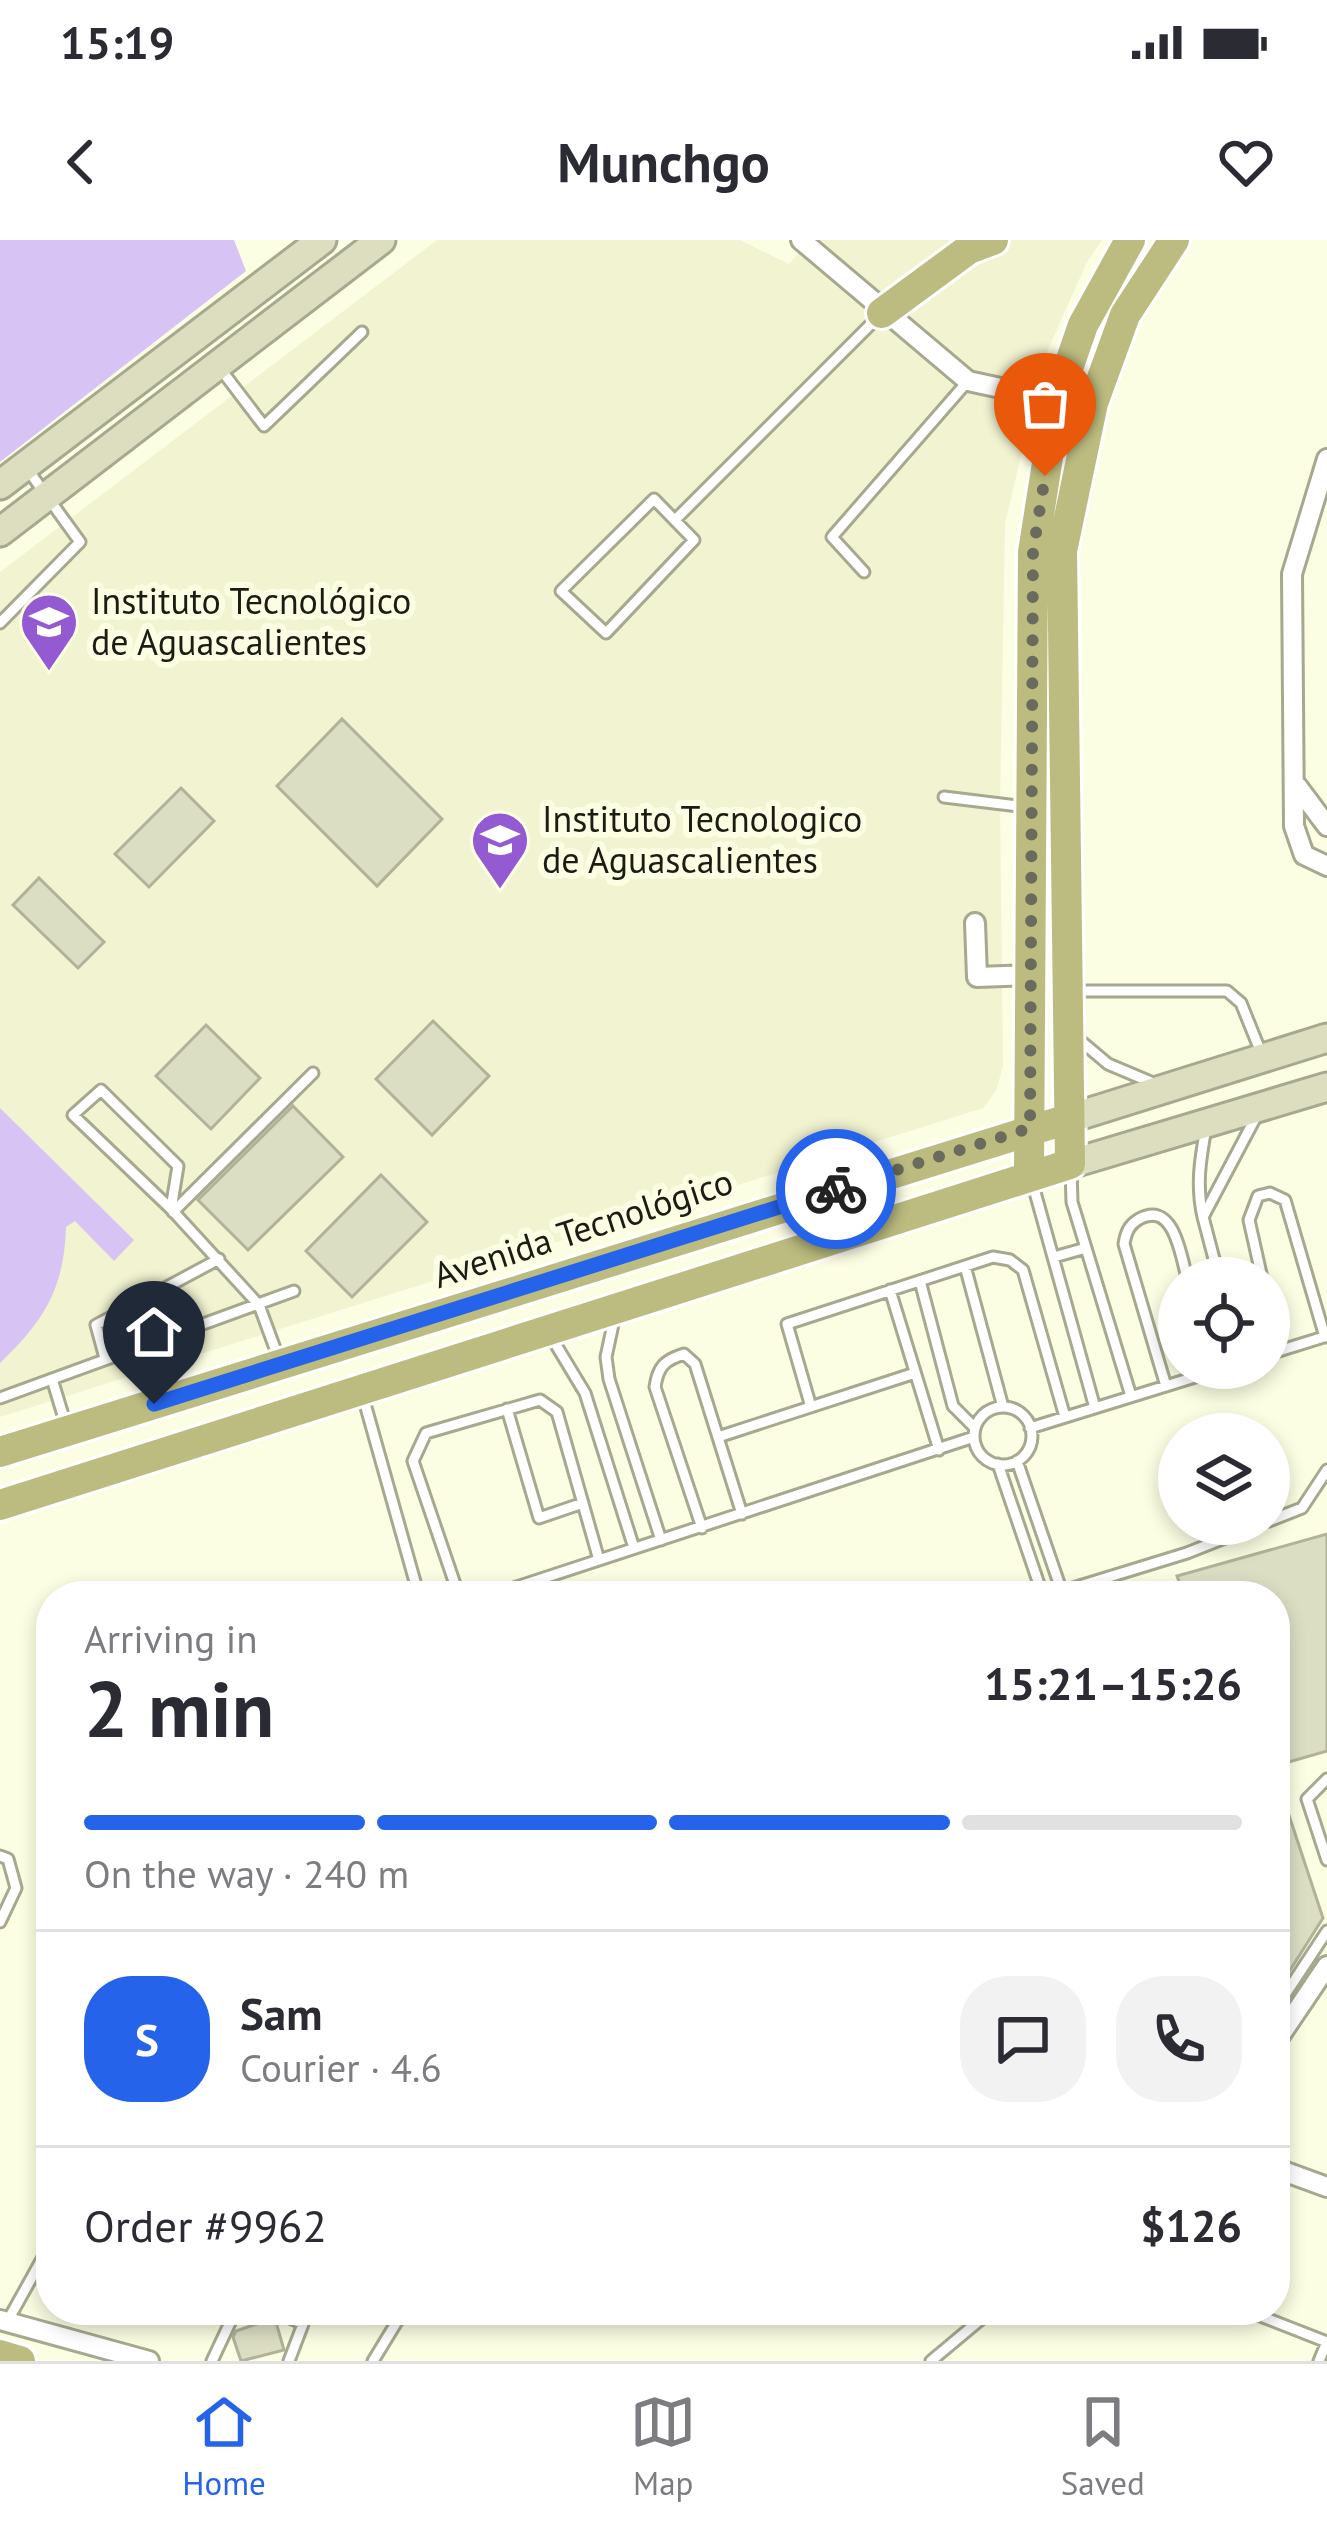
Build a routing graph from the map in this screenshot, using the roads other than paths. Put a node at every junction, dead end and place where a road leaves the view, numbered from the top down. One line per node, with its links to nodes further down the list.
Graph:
1 (322, 240): 14 (main road)
2 (381, 240): 9 (main road)
3 (801, 240): 7 (street)
4 (993, 240): 7 (main road)
5 (1130, 240): 11 (main road)
6 (1174, 240): 12 (main road)
7 (882, 313): 10 (street); 17 (lane)
8 (362, 332): 9 (lane)
9 (218, 365): 16 (main road)
10 (968, 382): 11 (street); 19 (lane)
11 (1057, 400): 12 (street); 23 (main road)
12 (1093, 403): 28 (main road)
13 (1327, 459): 21 (street)
14 (25, 466): 15 (main road); 16 (lane)
15 (0, 485)
16 (47, 495): 18 (main road); 20 (lane)
17 (675, 520): 17 (lane)
18 (0, 532)
19 (864, 572)
20 (0, 623)
21 (1297, 786): 24 (street); 25 (street)
22 (944, 797): 23 (lane)
23 (1031, 808): 27 (main road)
24 (1327, 826)
25 (1327, 866)
26 (975, 923): 27 (street)
27 (1028, 975): 38 (main road)
28 (1067, 991): 29 (main road); 31 (lane)
29 (1067, 1029): 33 (lane); 36 (main road)
30 (1327, 1038): 31 (main road, Avenida Tecnológico)
31 (1263, 1058): 33 (main road, Avenida Tecnológico)
32 (313, 1073): 41 (lane)
33 (1170, 1088): 36 (main road, Avenida Tecnológico)
34 (1315, 1094): 35 (main road)
35 (1262, 1107): 37 (main road); 42 (lane)
36 (1069, 1119): 38 (main road, Avenida Tecnológico); 39 (main road)
37 (1207, 1123): 39 (main road); 42 (lane)
38 (1030, 1128): 40 (main road); 60 (main road, Avenida Tecnológico)
39 (1070, 1164): 40 (main road); 43 (lane)
40 (1029, 1174): 44 (lane); 54 (main road)
41 (172, 1211): 41 (lane); 48 (lane)
42 (1203, 1217): 46 (lane)
43 (1086, 1248): 44 (lane); 65 (lane)
44 (1054, 1257): 69 (lane)
45 (1182, 1257): 59 (lane)
46 (1213, 1257)
47 (1257, 1257): 56 (lane)
48 (219, 1259): 53 (lane); 58 (lane)
49 (965, 1266): 50 (lane); 68 (lane); 71 (lane)
50 (920, 1281): 51 (lane); 74 (lane)
51 (890, 1290): 61 (lane); 67 (lane)
52 (294, 1291): 53 (lane)
53 (259, 1305): 58 (lane); 60 (lane)
54 (617, 1307): 55 (main road); 86 (lane)
55 (547, 1330): 64 (main road); 88 (lane)
56 (1326, 1336): 57 (lane)
57 (1290, 1348)
58 (105, 1358): 62 (lane)
59 (1158, 1358)
60 (281, 1364): 73 (main road, Avenida Tecnológico)
61 (915, 1373): 67 (lane); 76 (lane)
62 (52, 1378): 66 (lane); 73 (lane)
63 (1158, 1388): 65 (lane)
64 (361, 1390): 82 (main road); 90 (lane)
65 (1131, 1396): 69 (lane)
66 (0, 1398)
67 (811, 1407): 75 (lane)
68 (1003, 1407): 72 (lane); 74 (lane)
69 (1095, 1408): 71 (lane)
70 (507, 1409): 81 (lane); 81 (lane); 91 (lane)
71 (1065, 1417): 72 (lane)
72 (1030, 1428): 78 (lane)
73 (68, 1431): 77 (main road, Avenida Tecnológico)
74 (975, 1433): 76 (lane); 79 (lane)
75 (718, 1437): 84 (lane); 85 (lane)
76 (939, 1450): 84 (lane)
77 (0, 1452)
78 (1017, 1461): 79 (lane); 94 (lane)
79 (998, 1464): 93 (lane)
80 (1327, 1470): 83 (lane)
81 (583, 1503): 89 (lane)
82 (0, 1505)
83 (1290, 1513)
84 (742, 1514): 85 (lane)
85 (702, 1528): 86 (lane)
86 (661, 1540): 88 (lane)
87 (1207, 1545): 95 (lane)
88 (634, 1549): 89 (lane)
89 (599, 1560): 92 (lane)
90 (415, 1581)
91 (454, 1581)
92 (535, 1581)
93 (1040, 1581)
94 (1058, 1581)
95 (1097, 1581)
96 (1327, 1780): 97 (lane)
97 (1326, 1853)
98 (0, 1856): 99 (lane)
99 (0, 1922)
100 (1327, 1931): 102 (lane)
101 (1327, 1966): 103 (street)
102 (1290, 1988)
103 (1290, 2021)
104 (1290, 2173): 105 (street)
105 (1327, 2187)
106 (36, 2268): 107 (lane)
107 (4, 2321): 115 (street)
108 (229, 2325): 116 (lane)
109 (303, 2325): 117 (lane)
110 (395, 2325): 118 (lane)
111 (974, 2325): 119 (lane)
112 (1283, 2325): 120 (lane)
113 (0, 2355): 114 (main road)
114 (20, 2361)
115 (149, 2361)
116 (212, 2361)
117 (289, 2361)
118 (374, 2361)
119 (931, 2361)
120 (1319, 2361)

